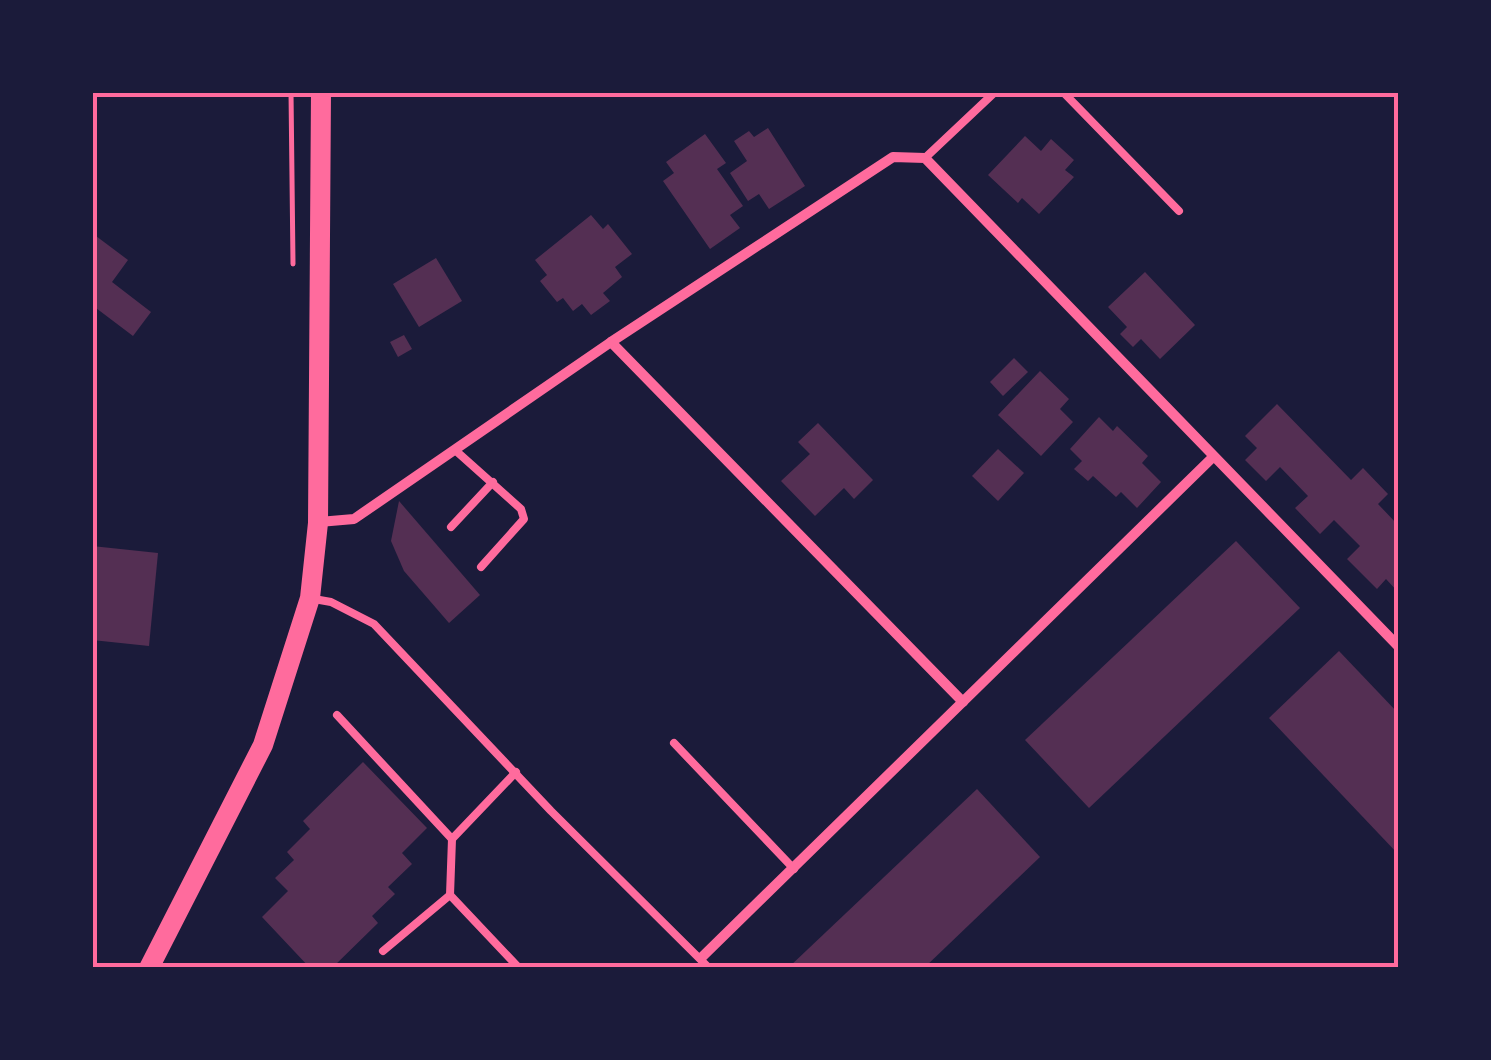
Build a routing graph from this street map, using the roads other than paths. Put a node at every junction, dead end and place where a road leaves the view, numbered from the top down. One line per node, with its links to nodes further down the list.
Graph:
1 (320, 92): 10 (main road)
2 (995, 92): 4 (lane)
3 (1063, 92): 5 (lane)
4 (925, 158): 6 (street); 8 (street)
5 (1179, 211)
6 (611, 342): 7 (street); 15 (street)
7 (454, 450): 9 (lane); 10 (street)
8 (1213, 457): 14 (street); 15 (street)
9 (493, 482): 11 (lane); 12 (lane)
10 (318, 522): 13 (main road)
11 (451, 528)
12 (481, 567)
13 (310, 598): 18 (lane); 24 (main road)
14 (1398, 646)
15 (962, 702): 20 (street)
16 (336, 715): 19 (lane)
17 (674, 742): 20 (lane)
18 (516, 772): 19 (lane); 23 (lane)
19 (452, 839): 21 (lane)
20 (794, 869): 23 (street)
21 (450, 894): 22 (lane); 25 (lane)
22 (383, 951)
23 (704, 964)
24 (150, 968)
25 (520, 968)

